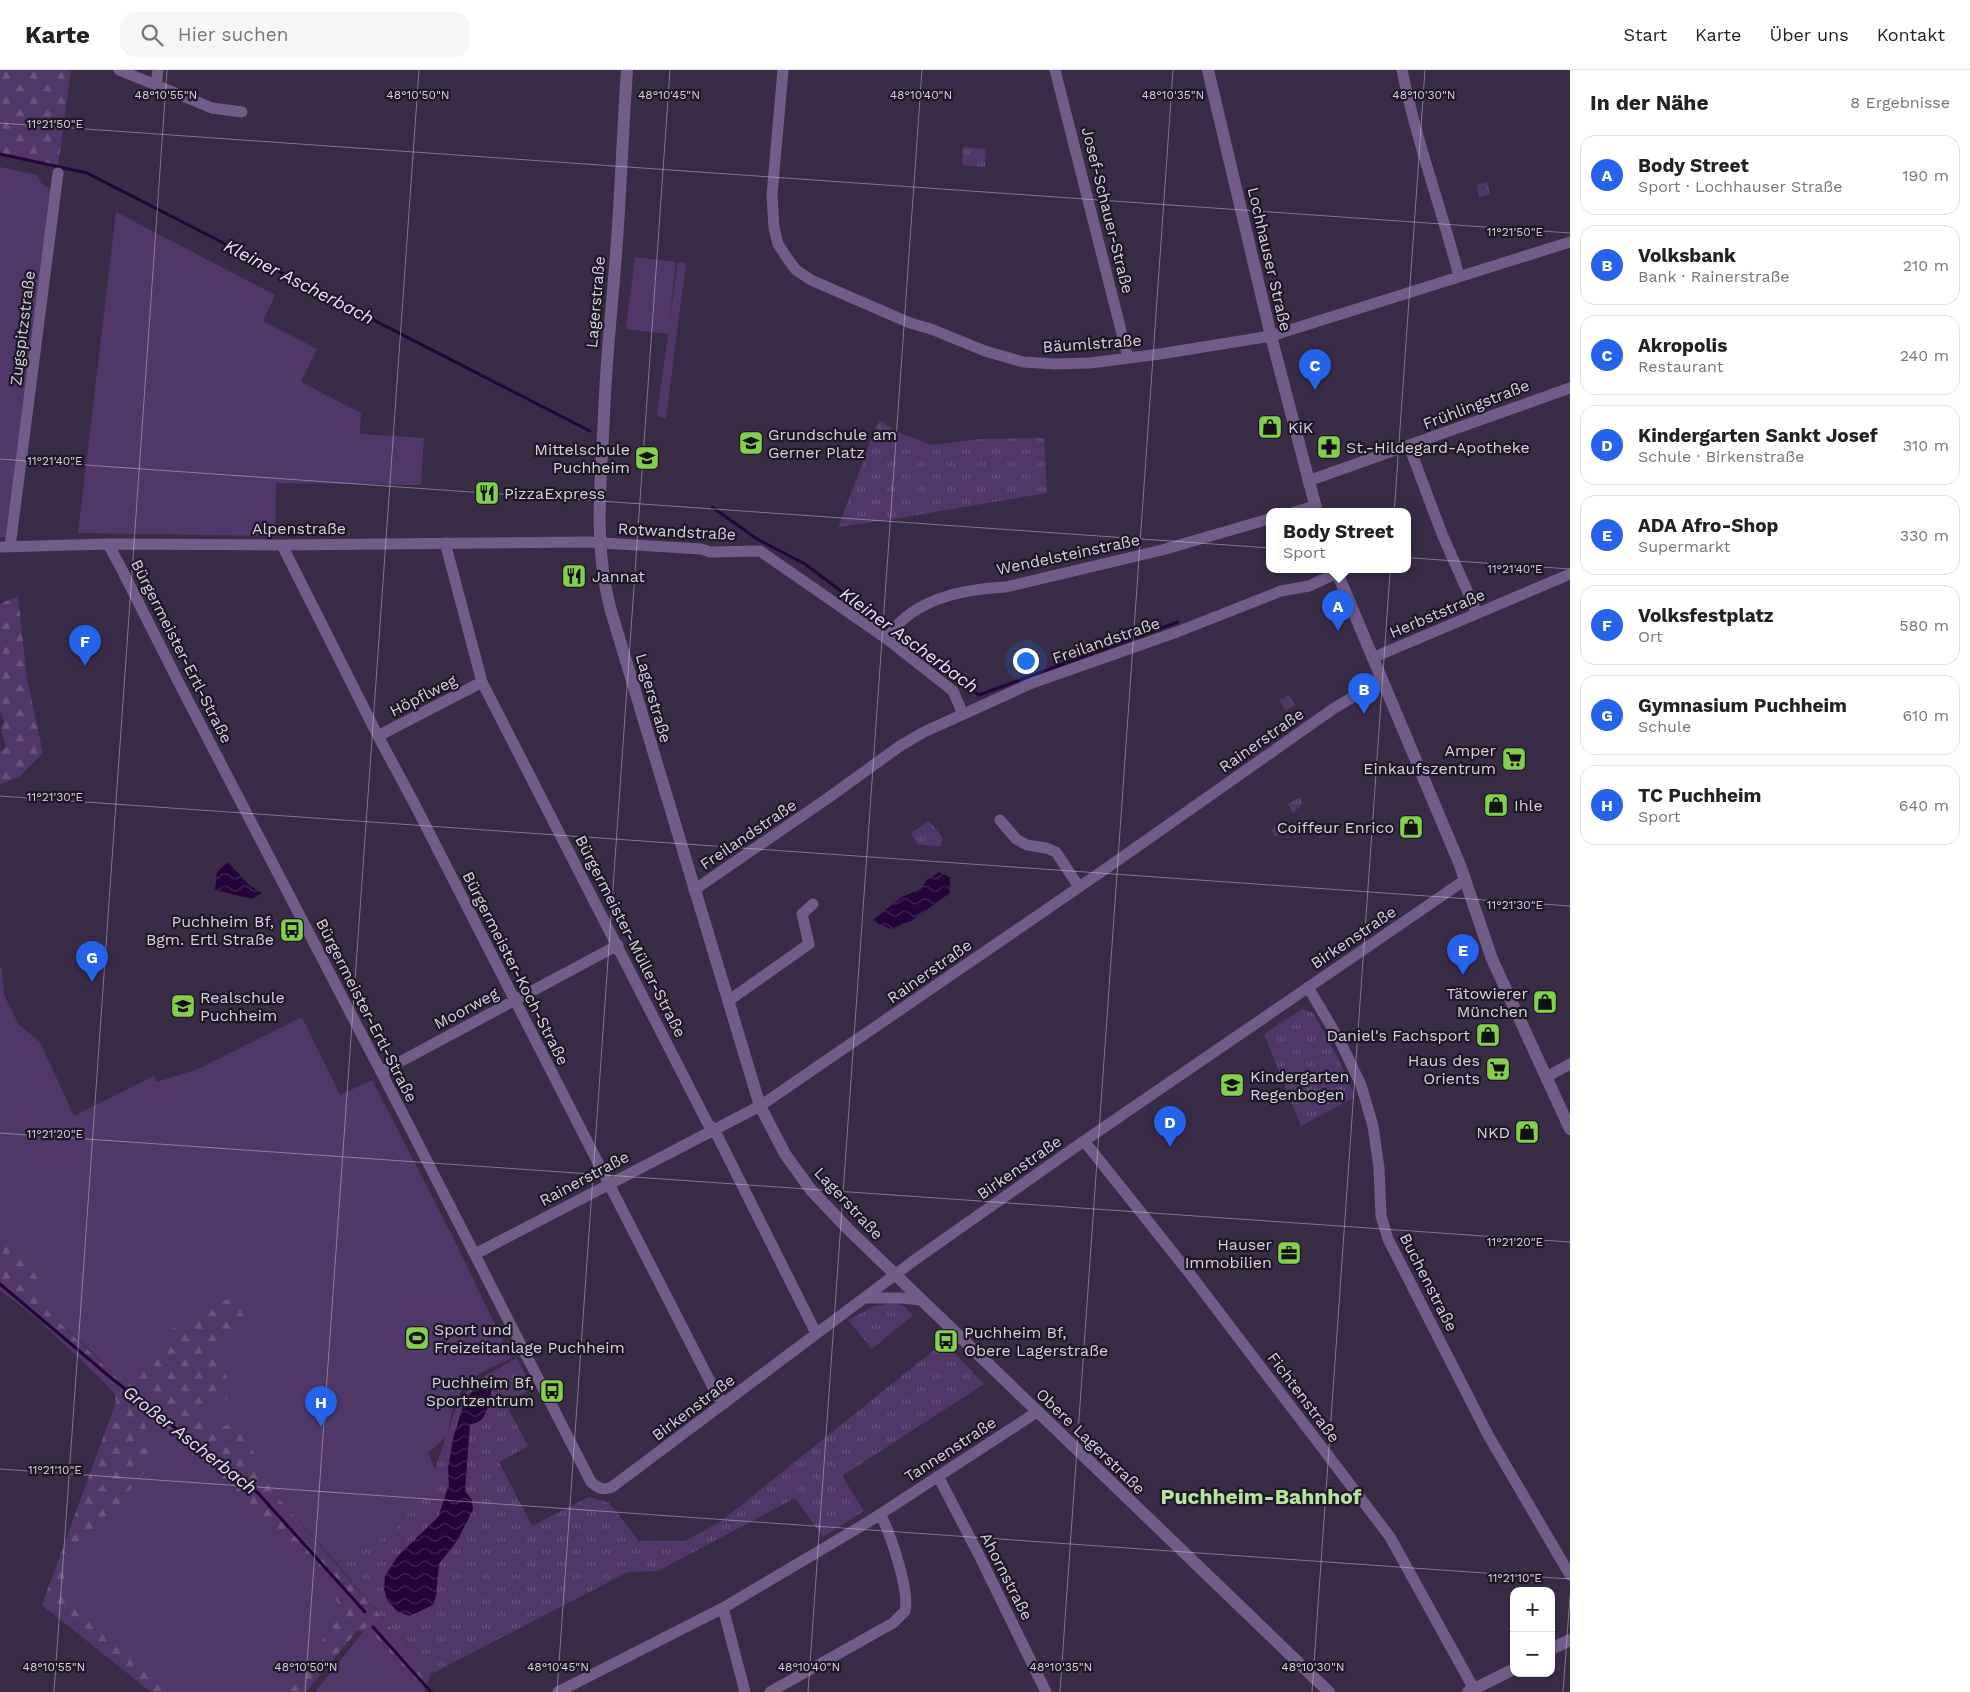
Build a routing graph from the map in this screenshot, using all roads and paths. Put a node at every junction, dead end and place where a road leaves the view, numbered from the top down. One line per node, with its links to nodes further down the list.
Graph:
1 (119, 70): 8 (street)
2 (158, 70): 8 (street)
3 (627, 70): 20 (street, Lagerstraße)
4 (783, 70): 14 (street, Bäumlstraße)
5 (1055, 70): 14 (street, Josef-Schauer-Straße)
6 (1208, 70): 13 (street, Lochhauser Straße)
7 (1402, 70): 12 (street)
8 (156, 86): 9 (street)
9 (242, 112)
10 (58, 173): 24 (street, Zugspitzstraße)
11 (1570, 242): 12 (street, Bäumlstraße)
12 (1459, 276): 13 (street, Bäumlstraße)
13 (1271, 336): 14 (street, Bäumlstraße); 17 (street, Lochhauser Straße)
14 (1128, 358)
15 (1570, 388): 16 (street, Frühlingstraße)
16 (1410, 446): 17 (street, Frühlingstraße); 28 (street)
17 (1308, 481): 18 (street, Lochhauser Straße)
18 (1316, 508)
19 (1266, 520): 29 (street, Wendelsteinstraße)
20 (599, 542): 21 (street, Alpenstraße); 29 (street, Rotwandstraße); 38 (street, Lagerstraße)
21 (447, 543): 23 (street, Alpenstraße); 32 (street, Bürgermeister-Müller-Straße)
22 (108, 544): 23 (street, Alpenstraße); 24 (street, Alpenstraße); 45 (street, Bürgermeister-Ertl-Straße)
23 (282, 545): 34 (street, Bürgermeister-Koch-Straße)
24 (5, 547)
25 (1335, 573): 33 (street, Freilandstraße)
26 (1337, 573): 30 (street)
27 (1569, 576): 28 (street, Herbststraße)
28 (1478, 613): 30 (street, Herbststraße)
29 (888, 636): 33 (street, Rotwandstraße)
30 (1372, 658): 31 (street)
31 (1381, 680): 36 (street); 37 (street, Rainerstraße)
32 (482, 682): 34 (street, Höpflweg); 40 (street, Bürgermeister-Müller-Straße)
33 (963, 714): 38 (street, Freilandstraße)
34 (378, 736): 42 (street, Bürgermeister-Koch-Straße)
35 (1000, 820): 37 (street)
36 (1465, 880): 41 (street, Birkenstraße); 46 (street)
37 (1079, 887): 47 (street, Rainerstraße)
38 (694, 890): 43 (street, Lagerstraße)
39 (813, 904): 43 (street)
40 (618, 945): 42 (street, Moorweg); 48 (street, Bürgermeister-Müller-Straße)
41 (1308, 987): 50 (street, Birkenstraße); 62 (street, Buchenstraße)
42 (514, 1001): 45 (street, Moorweg); 51 (street, Bürgermeister-Koch-Straße)
43 (728, 1001): 47 (street, Lagerstraße)
44 (1570, 1064): 46 (street)
45 (381, 1072): 52 (street, Bürgermeister-Ertl-Straße)
46 (1546, 1077): 49 (street)
47 (760, 1106): 48 (street, Rainerstraße); 53 (street, Lagerstraße)
48 (714, 1129): 51 (street, Rainerstraße); 56 (street, Bürgermeister-Müller-Straße)
49 (1570, 1129)
50 (1084, 1141): 53 (street, Birkenstraße); 67 (street, Fichtenstraße)
51 (608, 1184): 52 (street, Rainerstraße); 57 (street, Bürgermeister-Koch-Straße)
52 (475, 1254): 60 (street, Bürgermeister-Ertl-Straße)
53 (895, 1275): 54 (street, Birkenstraße); 55 (street, Obere Lagerstraße)
54 (865, 1298): 55 (street); 56 (street, Birkenstraße)
55 (921, 1300): 58 (street, Obere Lagerstraße)
56 (816, 1334): 57 (street, Birkenstraße)
57 (724, 1404): 60 (street, Birkenstraße)
58 (1037, 1412): 59 (street, Tannenstraße); 72 (street, Obere Lagerstraße)
59 (938, 1476): 61 (street, Tannenstraße); 71 (street, Ahornstraße)
60 (601, 1489)
61 (880, 1514): 63 (street, Tannenstraße); 70 (street)
62 (1570, 1575)
63 (723, 1608): 68 (street, Tannenstraße); 69 (street)
64 (1570, 1640): 65 (street)
65 (1555, 1647)
66 (1510, 1671): 67 (street)
67 (1471, 1690)
68 (558, 1692)
69 (745, 1692)
70 (770, 1692)
71 (1046, 1692)
72 (1329, 1692)

